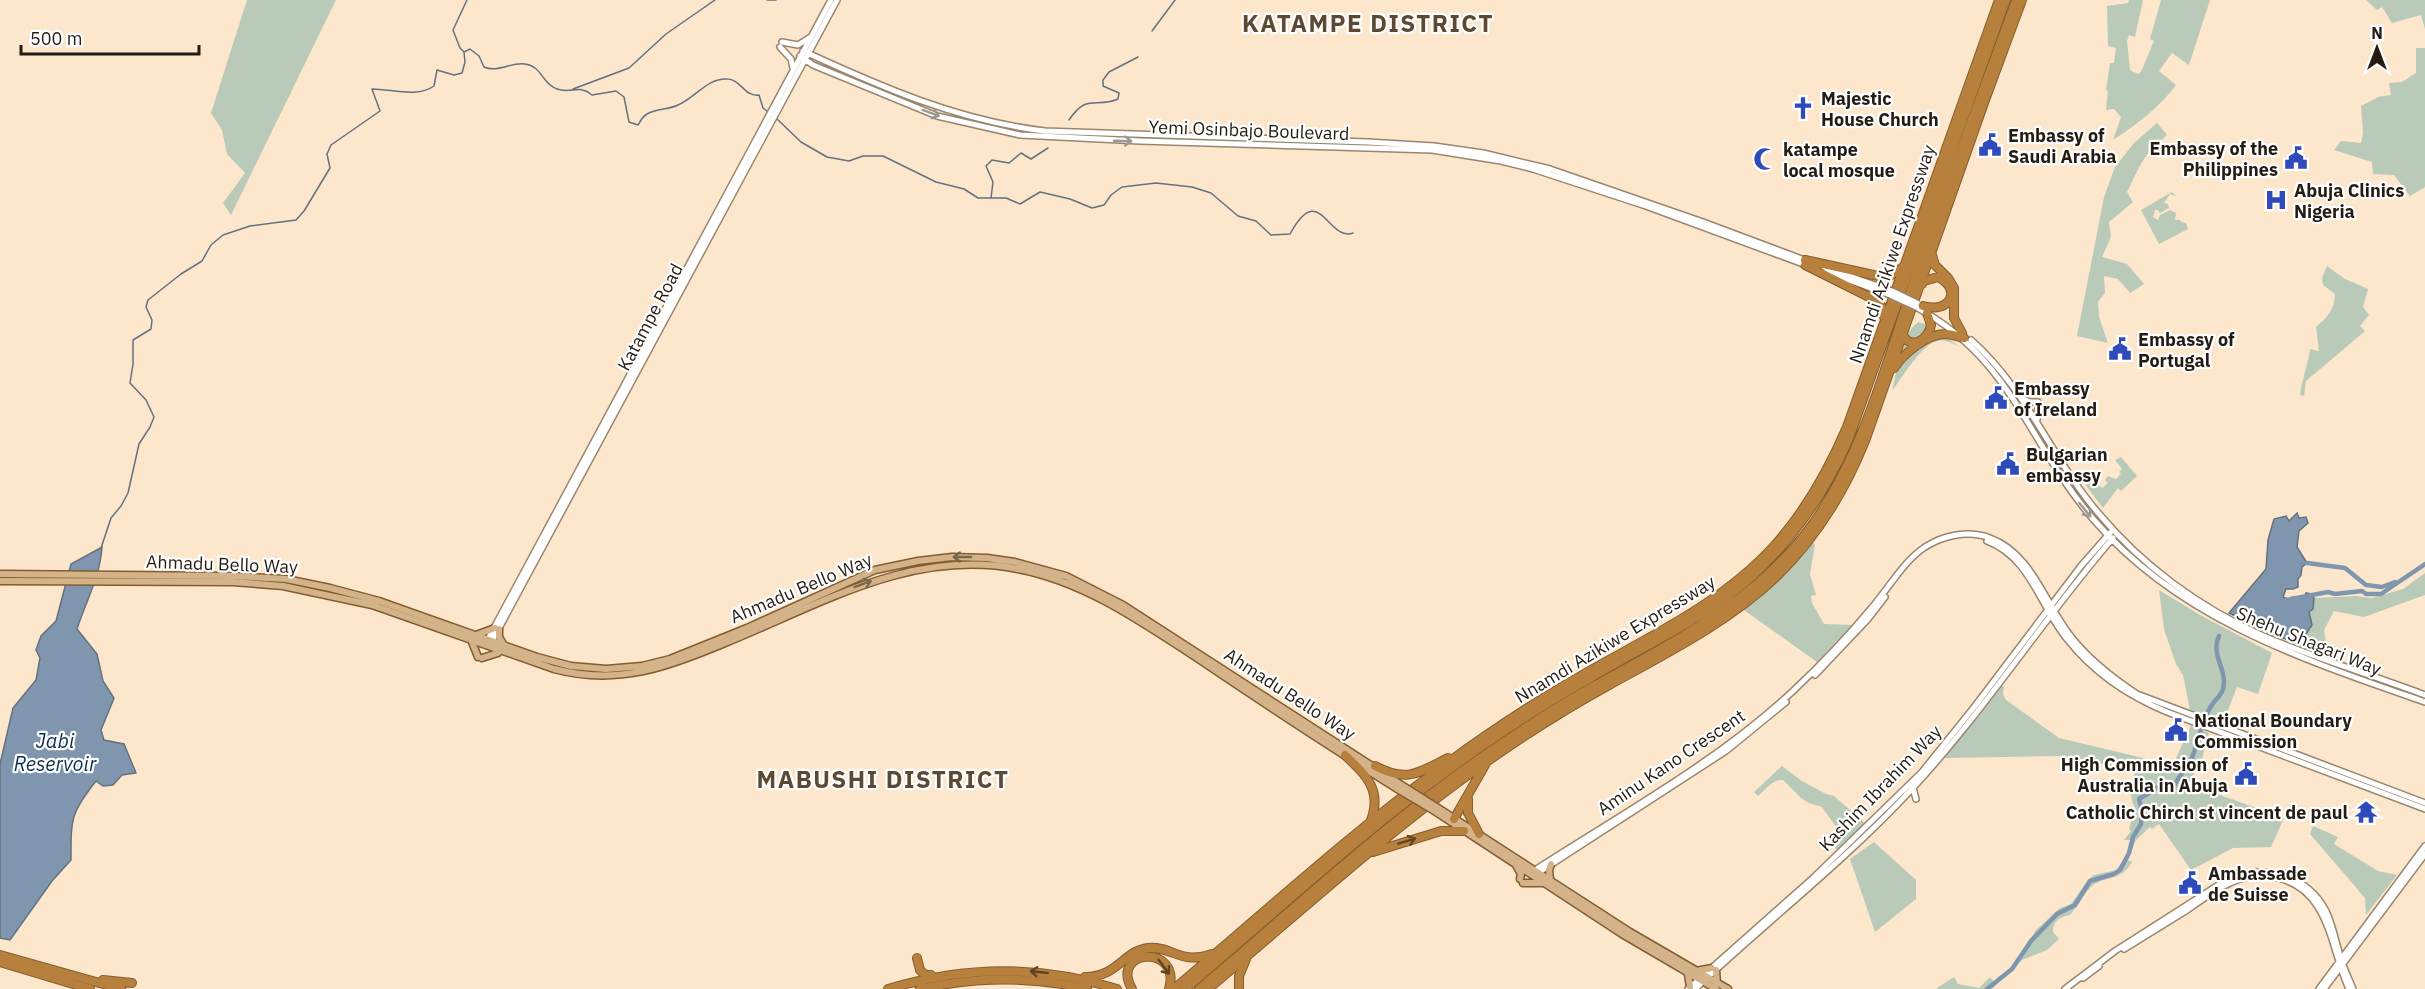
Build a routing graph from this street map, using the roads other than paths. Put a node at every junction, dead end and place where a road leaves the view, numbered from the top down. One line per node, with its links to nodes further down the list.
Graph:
1 (831, 0): 9 (main road, Katampe Road)
2 (837, 0): 9 (main road, Katampe Road)
3 (1999, 0): 19 (highway, Nnamdi Azikiwe Expressway)
4 (2006, 0): 7 (highway, Nnamdi Azikiwe Expressway)
5 (2016, 0): 8 (highway, Nnamdi Azikiwe Expressway)
6 (2022, 0): 18 (highway, Nnamdi Azikiwe Expressway)
7 (2000, 14): 8 (highway); 17 (highway, Nnamdi Azikiwe Expressway)
8 (2009, 18): 16 (highway, Nnamdi Azikiwe Expressway)
9 (814, 37): 10 (main road, Katampe Road); 11 (main road); 13 (main road)
10 (804, 55): 11 (main road, Yemi Osinbajo Boulevard); 12 (main road, Yemi Osinbajo Boulevard); 13 (main road, Katampe Road)
11 (826, 62): 14 (main road, Yemi Osinbajo Boulevard)
12 (813, 64): 13 (main road); 15 (main road, Yemi Osinbajo Boulevard)
13 (796, 70): 48 (main road, Katampe Road)
14 (898, 93): 15 (main road); 20 (main road, Yemi Osinbajo Boulevard)
15 (896, 100): 20 (main road, Yemi Osinbajo Boulevard, one-way to 20)
16 (1958, 157): 18 (highway); 35 (highway, Nnamdi Azikiwe Expressway)
17 (1943, 172): 19 (highway); 32 (highway, Nnamdi Azikiwe Expressway)
18 (1957, 179): 21 (highway, Nnamdi Azikiwe Expressway)
19 (1930, 190): 23 (highway, Nnamdi Azikiwe Expressway)
20 (1702, 224): 22 (main road, Shehu Shagari Way)
21 (1931, 252): 24 (highway, Nnamdi Azikiwe Expressway); 28 (highway)
22 (1805, 262): 23 (highway); 25 (main road, Shehu Shagari Way, bridge); 26 (highway)
23 (1904, 266): 26 (highway, Nnamdi Azikiwe Expressway)
24 (1919, 288): 25 (highway); 27 (highway, Nnamdi Azikiwe Expressway)
25 (1921, 307): 27 (highway); 28 (main road, Shehu Shagari Way)
26 (1885, 319): 31 (highway, Nnamdi Azikiwe Expressway)
27 (1902, 334): 29 (highway, Nnamdi Azikiwe Expressway)
28 (1963, 336): 29 (highway); 30 (main road, Shehu Shagari Way); 37 (main road, Shehu Shagari Way, one-way to 37)
29 (1887, 380): 34 (highway, Nnamdi Azikiwe Expressway)
30 (2021, 397): 33 (main road, Shehu Shagari Way); 33 (main road)
31 (1857, 399): 32 (highway); 47 (highway, Nnamdi Azikiwe Expressway)
32 (1858, 417): 44 (highway, Nnamdi Azikiwe Expressway)
33 (2037, 422): 36 (main road, Shehu Shagari Way)
34 (1857, 460): 35 (highway); 58 (highway, Nnamdi Azikiwe Expressway)
35 (1841, 478): 56 (highway, Nnamdi Azikiwe Expressway)
36 (2115, 532): 37 (main road, Kashim Ibrahim Way); 53 (main road, Shehu Shagari Way)
37 (2109, 537): 41 (main road, Kashim Ibrahim Way); 54 (main road, Shehu Shagari Way)
38 (0, 574): 39 (main road, Ahmadu Bello Way)
39 (58, 579): 40 (main road, Ahmadu Bello Way); 49 (main road, Ahmadu Bello Way)
40 (0, 581)
41 (2060, 600): 42 (main road); 43 (main road, Kashim Ibrahim Way); 46 (main road)
42 (2044, 601): 43 (main road); 45 (main road); 52 (main road)
43 (2051, 611): 45 (main road, Kashim Ibrahim Way); 46 (main road)
44 (1691, 621): 47 (highway); 57 (highway, Nnamdi Azikiwe Expressway)
45 (2043, 621): 46 (main road); 65 (main road, Kashim Ibrahim Way); 96 (main road, Kashim Ibrahim Way)
46 (2057, 622): 59 (main road)
47 (1670, 626): 55 (highway, Nnamdi Azikiwe Expressway)
48 (497, 628): 49 (main road); 50 (main road, Katampe Road); 51 (main road)
49 (473, 639): 50 (main road, Ahmadu Bello Way); 51 (main road)
50 (488, 644): 51 (main road, Ahmadu Bello Way)
51 (504, 650): 61 (main road, Ahmadu Bello Way, one-way to 61); 63 (main road, Ahmadu Bello Way, one-way to 51)
52 (1822, 665): 78 (main road, Aminu Kano Crescent); 81 (main road, Aminu Kano Crescent)
53 (2425, 695)
54 (2425, 702)
55 (1535, 704): 57 (highway); 60 (highway, Nnamdi Azikiwe Expressway)
56 (1562, 705): 58 (highway); 80 (highway, Nnamdi Azikiwe Expressway)
57 (1524, 718): 84 (highway, Nnamdi Azikiwe Expressway)
58 (1543, 724): 62 (highway, Nnamdi Azikiwe Expressway)
59 (2207, 724): 68 (main road); 69 (main road)
60 (1463, 751): 64 (highway); 71 (highway, Nnamdi Azikiwe Expressway)
61 (1345, 755): 64 (main road, Ahmadu Bello Way); 71 (highway)
62 (1487, 761): 66 (highway); 76 (highway, Nnamdi Azikiwe Expressway)
63 (1375, 766): 64 (highway)
64 (1401, 784): 70 (main road, Ahmadu Bello Way, bridge)
65 (1913, 788): 67 (main road); 96 (main road, Kashim Ibrahim Way)
66 (1468, 796): 70 (highway); 74 (highway)
67 (1916, 799)
68 (2425, 803)
69 (2425, 809)
70 (1453, 821): 72 (highway); 73 (main road, Ahmadu Bello Way); 74 (main road, Ahmadu Bello Way)
71 (1370, 823): 85 (highway, Nnamdi Azikiwe Expressway)
72 (1445, 830): 73 (highway); 76 (highway, one-way to 72)
73 (1464, 831): 79 (main road, Ahmadu Bello Way)
74 (1479, 834): 81 (main road, Ahmadu Bello Way)
75 (2425, 846): 89 (main road)
76 (1368, 853): 83 (highway, Nnamdi Azikiwe Expressway)
77 (2425, 854): 94 (main road)
78 (1551, 864): 81 (main road, Aminu Kano Crescent); 82 (main road)
79 (1516, 865): 81 (main road, Ahmadu Bello Way); 82 (main road)
80 (1341, 867): 83 (highway); 87 (highway, Nnamdi Azikiwe Expressway)
81 (1535, 871): 82 (main road, Ahmadu Bello Way)
82 (1547, 881): 97 (main road, Ahmadu Bello Way); 99 (main road, Ahmadu Bello Way)
83 (1327, 888): 86 (highway, Nnamdi Azikiwe Expressway)
84 (1286, 902): 85 (highway); 118 (highway, Nnamdi Azikiwe Expressway)
85 (1266, 911): 90 (highway, Nnamdi Azikiwe Expressway)
86 (1292, 918): 87 (highway); 92 (highway, Nnamdi Azikiwe Expressway)
87 (1270, 928): 119 (highway, Nnamdi Azikiwe Expressway)
88 (2336, 944): 89 (main road); 94 (main road); 123 (main road)
89 (2352, 945): 94 (main road)
90 (1217, 953): 102 (highway); 117 (highway, Nnamdi Azikiwe Expressway)
91 (0, 955): 95 (highway)
92 (1247, 956): 120 (highway, Nnamdi Azikiwe Expressway); 121 (highway)
93 (0, 962): 95 (highway)
94 (2340, 964): 103 (main road); 105 (main road); 124 (main road); 125 (main road); 128 (main road)
95 (37, 968): 100 (highway)
96 (1714, 969): 97 (main road); 107 (main road, Kashim Ibrahim Way); 108 (main road)
97 (1696, 971): 107 (main road, Ahmadu Bello Way)
98 (959, 974): 102 (highway, one-way to 98); 111 (highway); 111 (highway)
99 (1688, 974): 107 (main road, Ahmadu Bello Way); 107 (main road)
100 (59, 975): 101 (highway); 109 (highway)
101 (75, 975): 106 (highway); 110 (highway)
102 (1074, 977): 115 (highway)
103 (2331, 980): 105 (main road); 126 (main road)
104 (1038, 981): 112 (highway); 113 (highway); 114 (highway)
105 (2345, 982): 127 (main road)
106 (132, 983)
107 (1698, 983): 108 (main road, Ahmadu Bello Way)
108 (1714, 986): 122 (main road, Ahmadu Bello Way)
109 (90, 989)
110 (121, 989)
111 (890, 989)
112 (920, 989)
113 (1060, 989)
114 (1087, 989)
115 (1117, 989)
116 (1132, 989): 117 (highway, one-way to 117)
117 (1171, 989)
118 (1185, 989)
119 (1199, 989)
120 (1208, 989)
121 (1239, 989)
122 (1728, 989)
123 (2065, 989)
124 (2070, 989)
125 (2319, 989)
126 (2324, 989)
127 (2349, 989)
128 (2353, 989)

